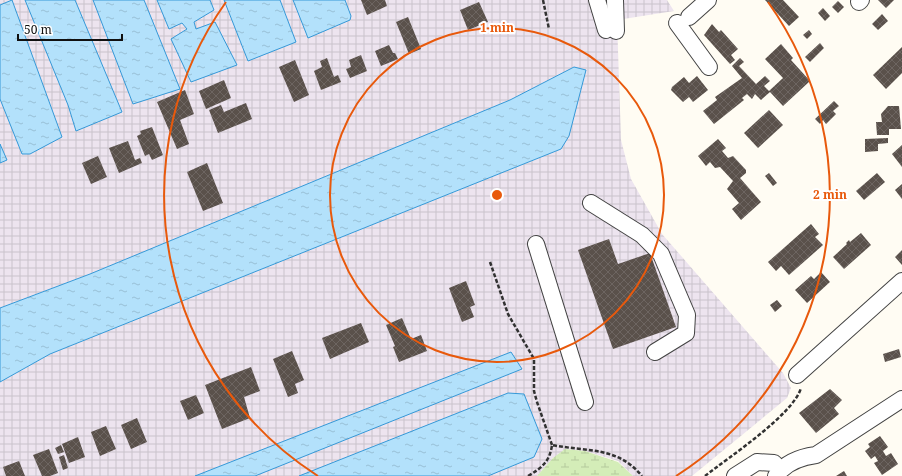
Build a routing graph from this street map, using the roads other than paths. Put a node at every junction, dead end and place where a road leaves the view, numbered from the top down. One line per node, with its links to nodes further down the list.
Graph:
1 (597, 0): 2 (street)
2 (615, 0)
3 (708, 0): 4 (street)
4 (709, 67)
5 (591, 203): 8 (street)
6 (536, 244): 11 (street)
7 (902, 281): 9 (street)
8 (655, 352)
9 (799, 380)
10 (902, 399): 12 (street)
11 (585, 402)
12 (801, 457): 13 (street); 15 (street)
13 (778, 473): 14 (street)
14 (735, 476)
15 (795, 476)

